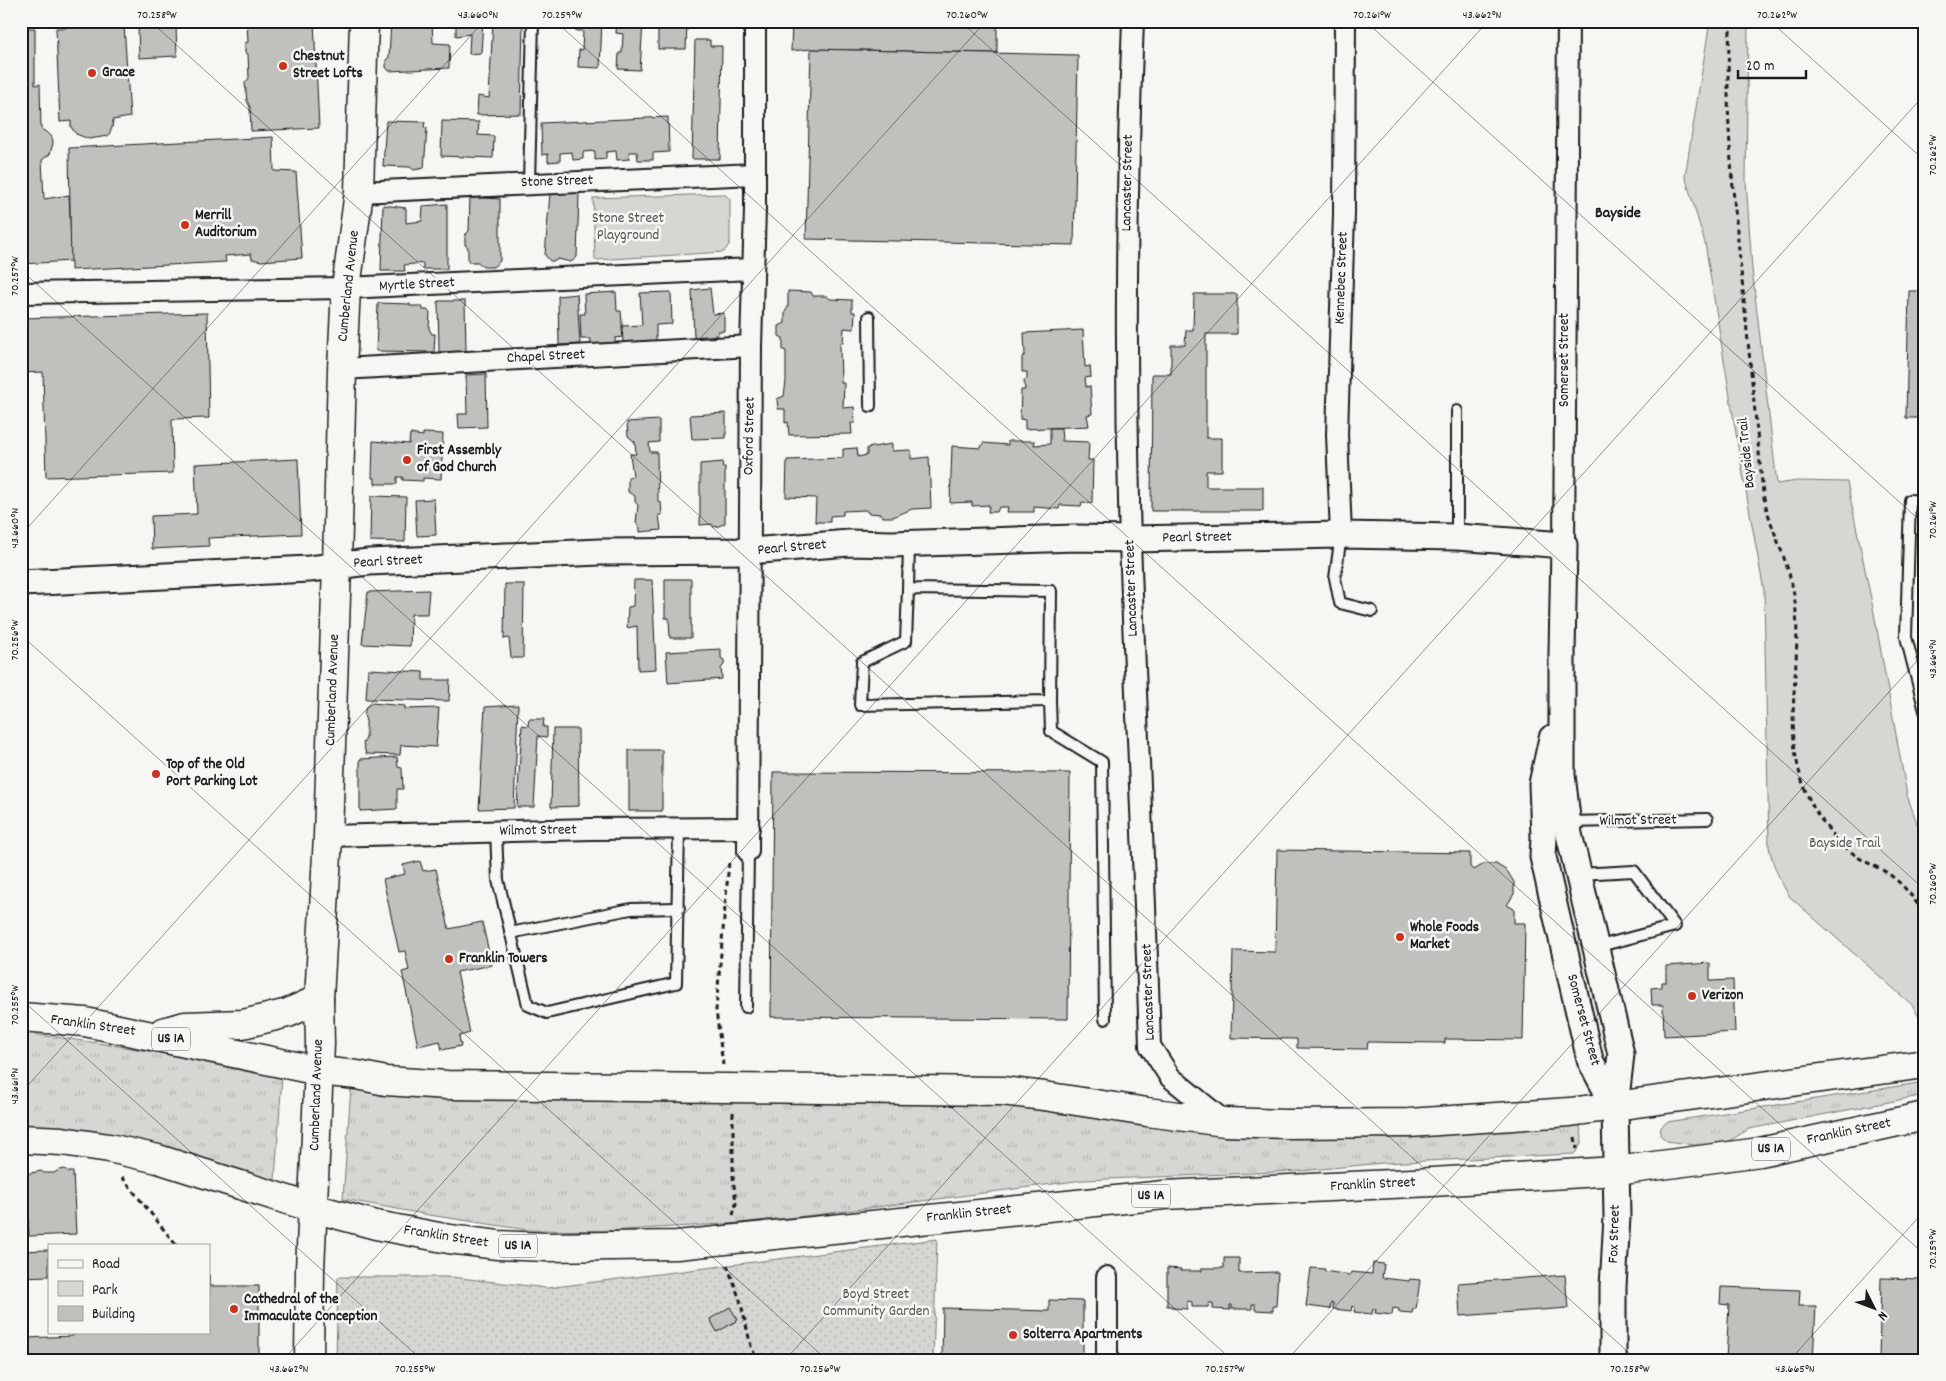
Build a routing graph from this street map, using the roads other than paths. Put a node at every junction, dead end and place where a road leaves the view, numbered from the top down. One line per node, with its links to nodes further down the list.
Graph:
1 (364, 21): 9 (main road, Cumberland Avenue)
2 (533, 21): 8 (lane)
3 (755, 21): 7 (street, Oxford Street)
4 (1134, 21): 21 (street, Lancaster Street)
5 (1345, 21): 19 (street, Kennebec Street)
6 (1568, 21): 23 (street, Somerset Street)
7 (755, 174): 8 (street, Stone Street); 10 (street, Oxford Street)
8 (529, 183): 9 (street, Stone Street)
9 (359, 192): 11 (main road, Cumberland Avenue)
10 (752, 269): 11 (street, Myrtle Street); 14 (street, Oxford Street)
11 (346, 288): 12 (street, Myrtle Street); 15 (main road, Cumberland Avenue)
12 (21, 293)
13 (869, 317): 16 (lane)
14 (751, 346): 15 (street, Chapel Street); 24 (street, Oxford Street)
15 (342, 369): 25 (main road, Cumberland Avenue)
16 (870, 406)
17 (1457, 411): 20 (lane)
18 (1925, 501): 31 (lane)
19 (1341, 535): 20 (street, Pearl Street); 21 (street, Pearl Street); 28 (lane)
20 (1458, 537): 23 (street, Pearl Street)
21 (1130, 539): 22 (street, Pearl Street); 52 (street, Lancaster Street)
22 (909, 543): 24 (street, Pearl Street); 27 (lane)
23 (1564, 546): 29 (street, Somerset Street)
24 (749, 551): 25 (street, Pearl Street); 34 (street, Oxford Street)
25 (337, 565): 26 (street, Pearl Street); 37 (main road, Cumberland Avenue)
26 (21, 583)
27 (908, 589): 30 (lane); 30 (lane)
28 (1372, 611)
29 (1562, 699): 33 (street, Somerset Street); 50 (street, Somerset Street)
30 (1050, 700): 46 (lane)
31 (1925, 710)
32 (1707, 819): 33 (lane, Wilmot Street)
33 (1568, 822): 39 (street, Somerset Street)
34 (748, 828): 35 (street, Wilmot Street); 38 (street, Oxford Street)
35 (680, 829): 36 (street, Wilmot Street); 40 (lane)
36 (496, 832): 37 (street, Wilmot Street); 41 (lane)
37 (328, 836): 43 (main road, Cumberland Avenue)
38 (748, 851): 44 (lane)
39 (1579, 874): 42 (street, Somerset Street); 42 (lane)
40 (679, 908): 41 (lane); 41 (lane)
41 (510, 933)
42 (1596, 947): 50 (street, Somerset Street)
43 (318, 999): 47 (main road); 49 (main road, Cumberland Avenue)
44 (746, 1007)
45 (21, 1017): 47 (main road, Franklin Street / US 1A)
46 (1105, 1019)
47 (152, 1035): 49 (main road, Franklin Street / US 1A)
48 (1925, 1064): 50 (main road, Franklin Street / US 1A)
49 (319, 1070): 52 (main road, Franklin Street / US 1A); 55 (main road, Cumberland Avenue)
50 (1615, 1107): 52 (main road, Franklin Street / US 1A); 54 (street, Fox Street)
51 (1925, 1116): 54 (main road, Franklin Street / US 1A)
52 (1225, 1122)
53 (21, 1138): 55 (main road, Franklin Street / US 1A)
54 (1616, 1171): 55 (main road, Franklin Street / US 1A); 59 (street, Fox Street)
55 (313, 1208): 57 (main road, Cumberland Avenue)
56 (1106, 1277): 58 (street)
57 (308, 1360)
58 (1107, 1360)
59 (1613, 1360)

